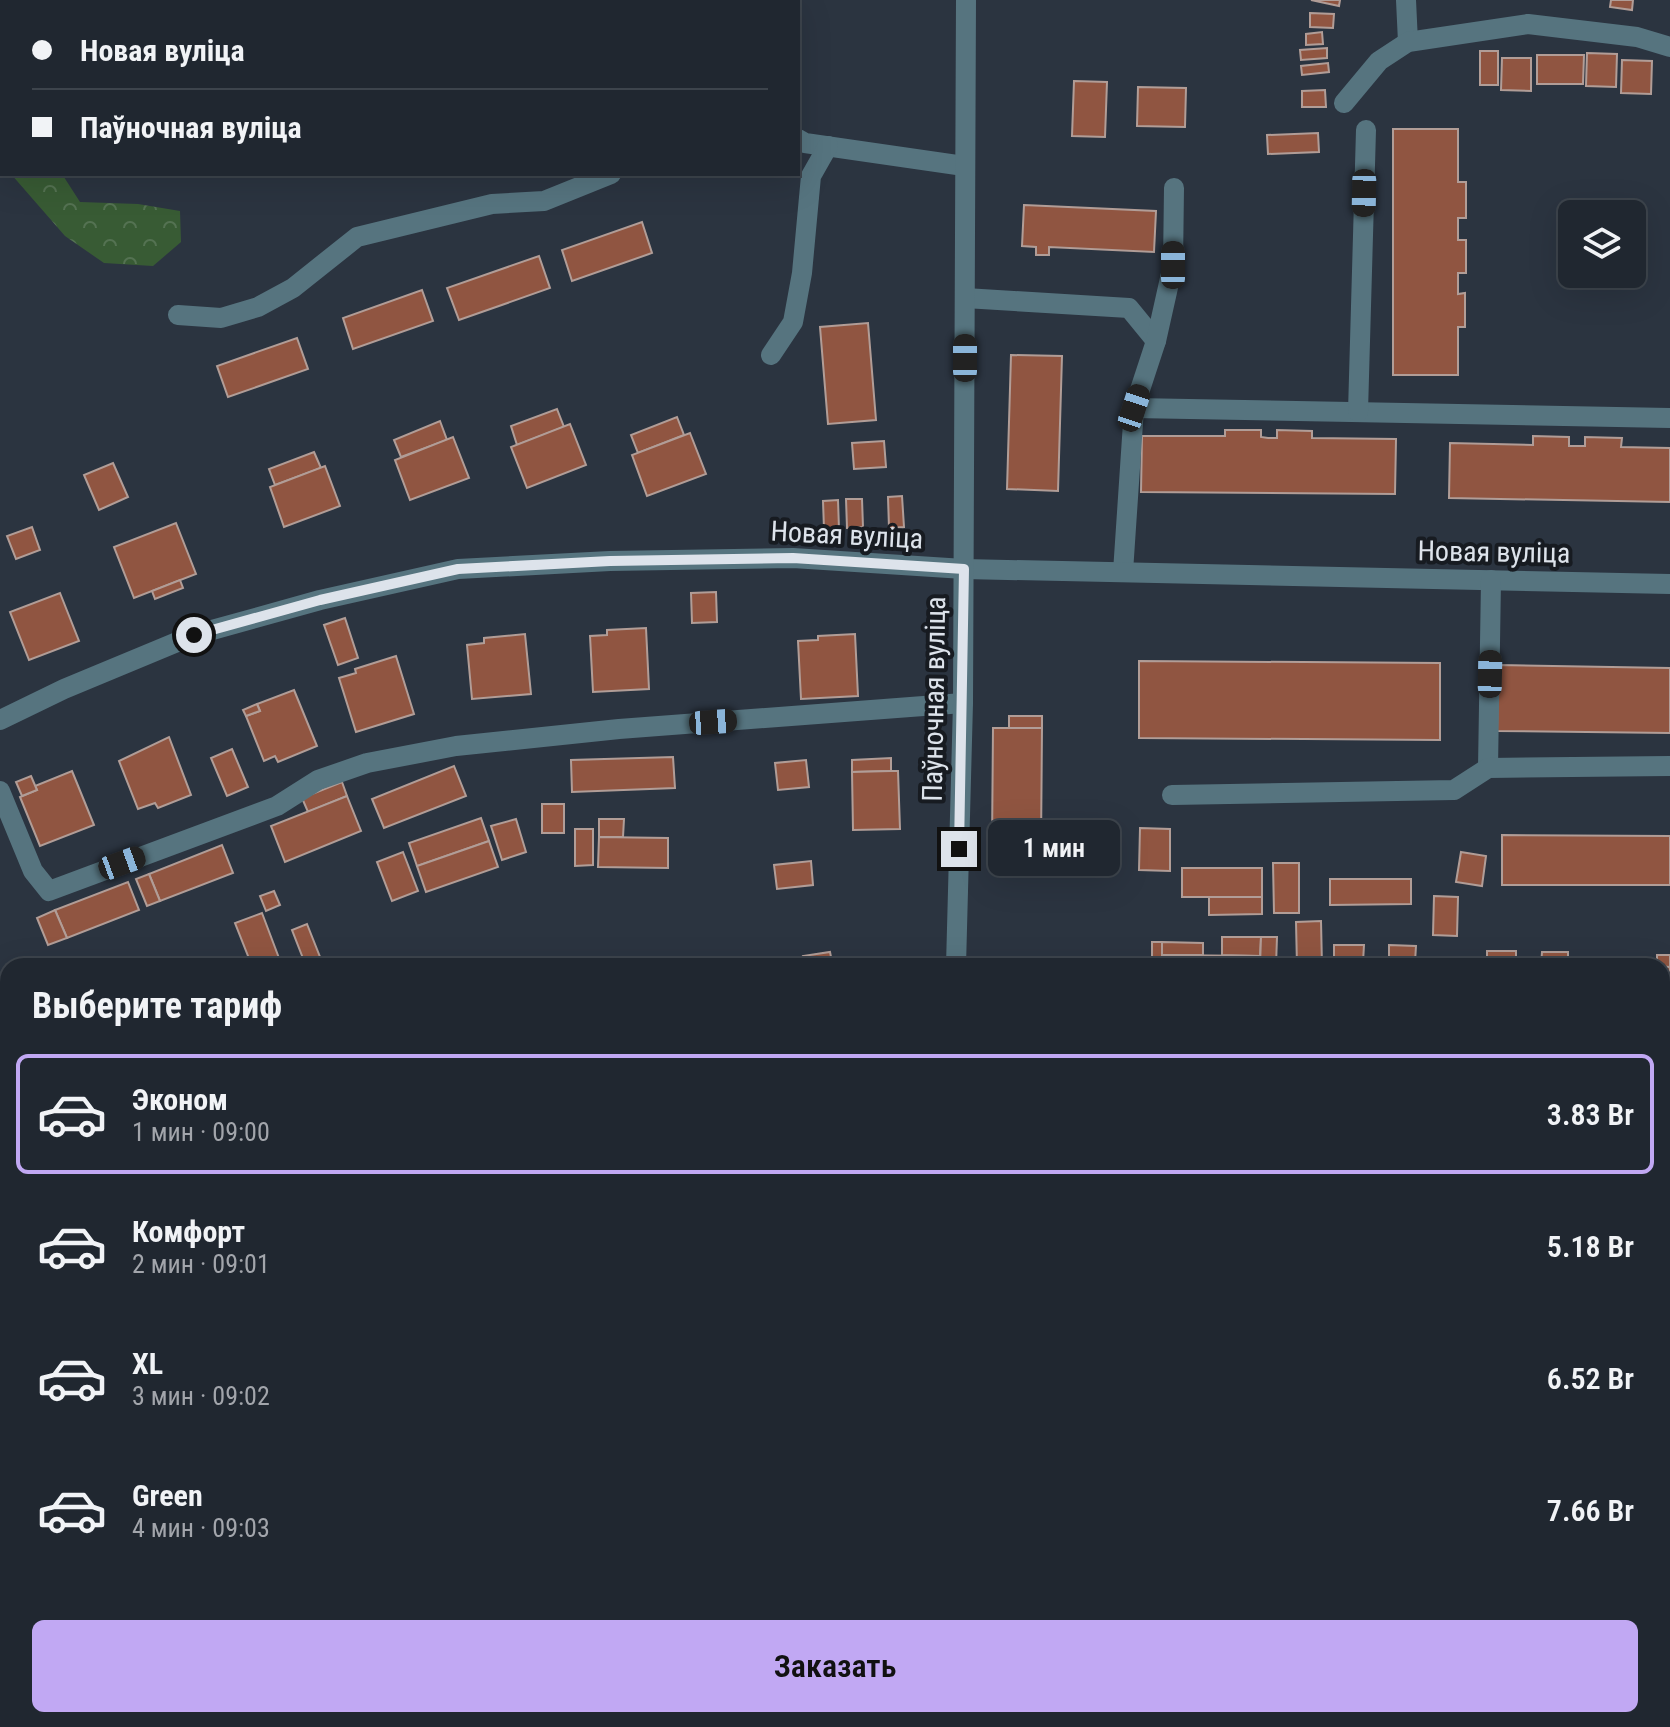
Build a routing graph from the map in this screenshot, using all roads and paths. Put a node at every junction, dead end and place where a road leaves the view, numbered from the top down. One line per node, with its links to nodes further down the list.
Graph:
1 (966, 0): 9 (street, Паўночная вуліца)
2 (1406, 0): 3 (street)
3 (1408, 42): 4 (street); 5 (street)
4 (1670, 47)
5 (1344, 103)
6 (1366, 130): 17 (street)
7 (800, 139): 8 (street)
8 (828, 146): 9 (street); 15 (street)
9 (964, 166): 12 (street, Паўночная вуліца)
10 (606, 176): 13 (street)
11 (1174, 188): 14 (street)
12 (965, 298): 14 (street); 19 (street, Паўночная вуліца)
13 (178, 315)
14 (1156, 341): 16 (street)
15 (771, 355)
16 (1134, 408): 17 (street); 20 (street)
17 (1358, 412): 18 (street)
18 (1670, 418)
19 (964, 569): 20 (street, Новая вуліца); 23 (street, Паўночная вуліца); 24 (street, Новая вуліца)
20 (1123, 572): 21 (street, Новая вуліца)
21 (1491, 580): 22 (street, Новая вуліца); 26 (street)
22 (1670, 584)
23 (963, 703): 27 (street); 29 (street, Паўночная вуліца)
24 (0, 720)
25 (1670, 766): 26 (street)
26 (1488, 768): 28 (street)
27 (0, 791)
28 (1172, 795)
29 (956, 958)

